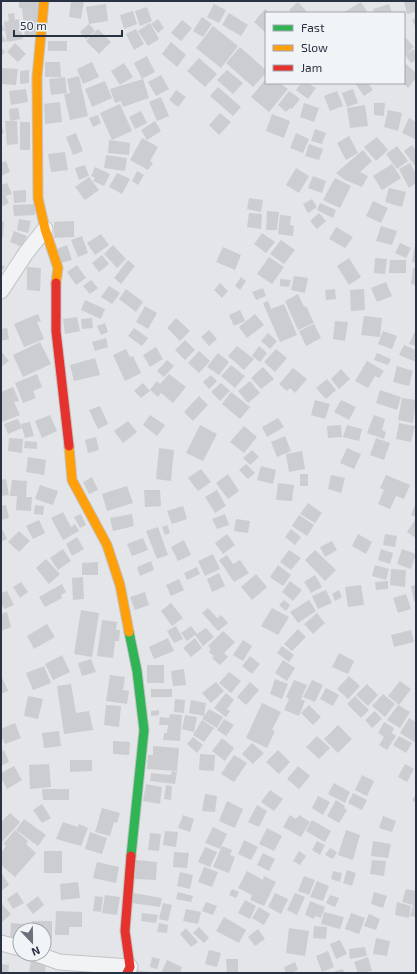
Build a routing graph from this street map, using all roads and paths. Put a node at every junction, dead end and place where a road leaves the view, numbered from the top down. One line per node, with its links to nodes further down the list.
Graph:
1 (44, 1): 2 (street)
2 (44, 229): 3 (street); 7 (street)
3 (1, 291)
4 (1, 943): 5 (street)
5 (12, 946)
6 (52, 959): 7 (street)
7 (128, 970)

